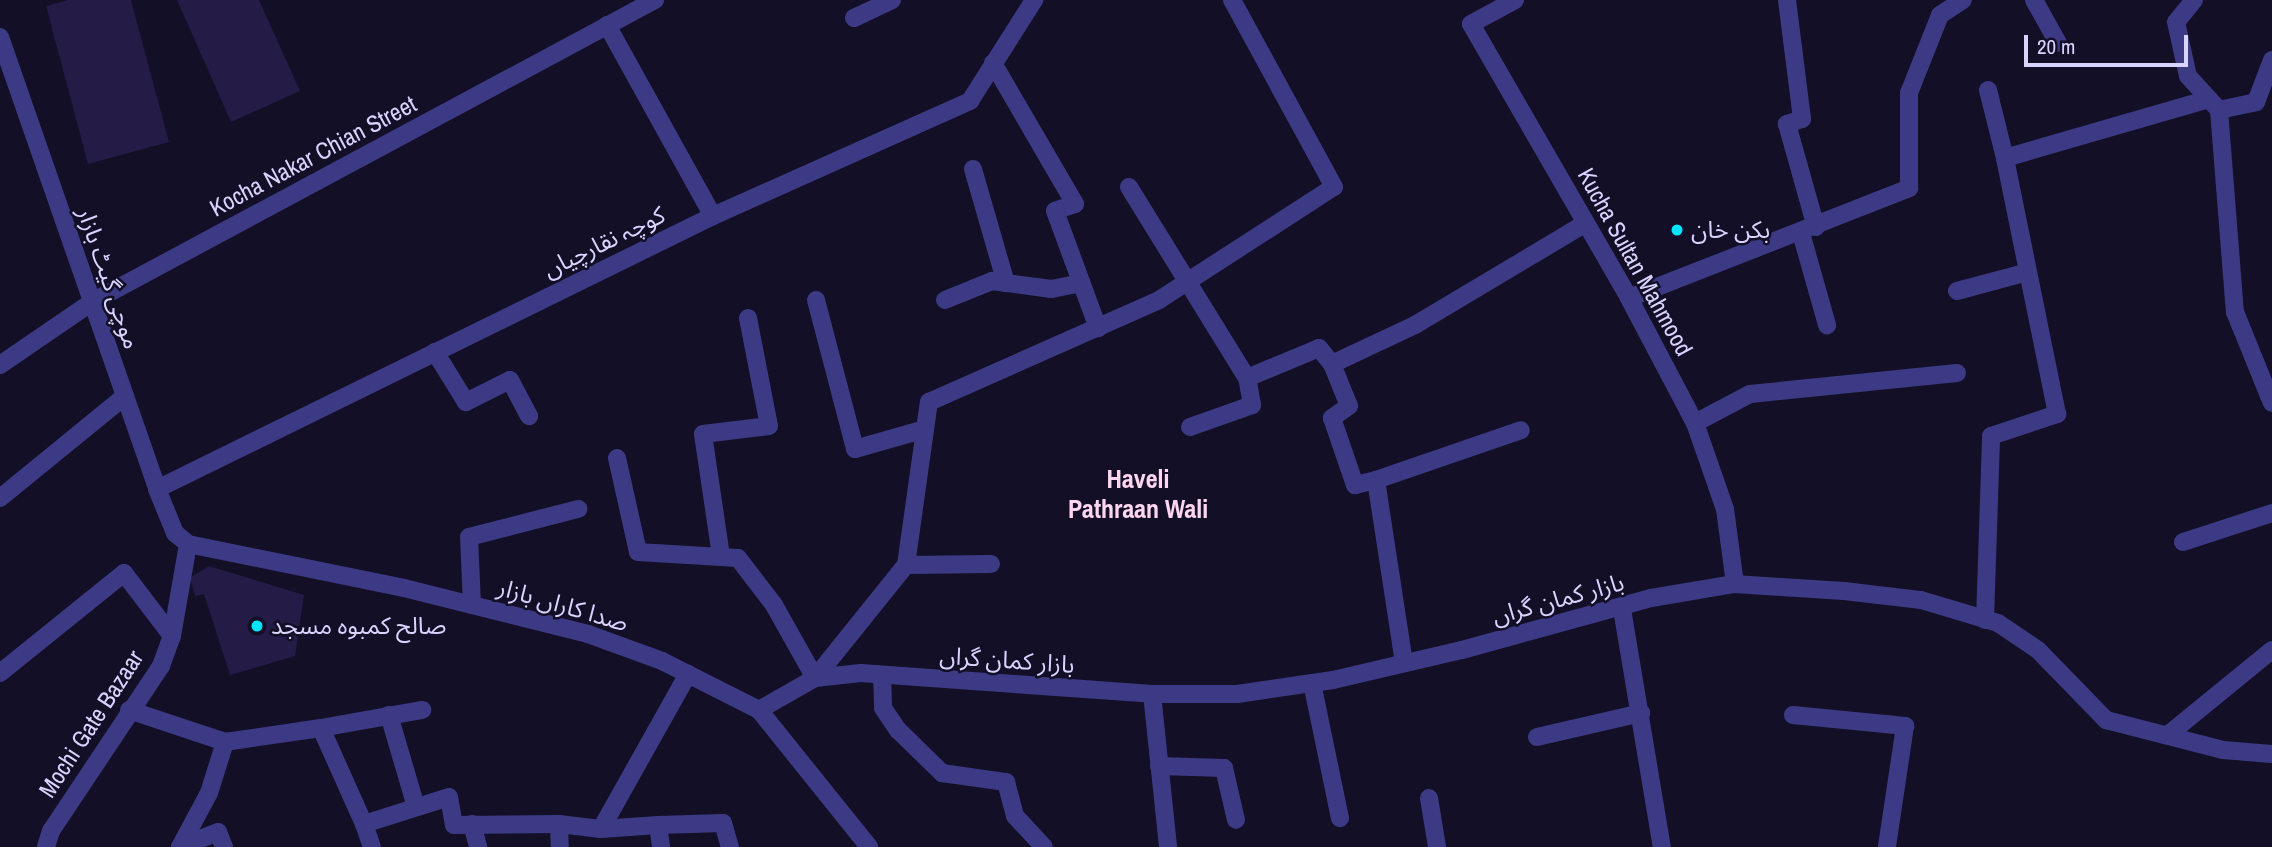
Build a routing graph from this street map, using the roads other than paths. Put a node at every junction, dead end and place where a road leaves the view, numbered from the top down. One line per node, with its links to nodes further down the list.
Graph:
1 (655, 0): 11 (street, Kocha Nakar Chian Street)
2 (892, 0): 10 (street)
3 (1034, 0): 15 (street, کوچہ نقارچیاں)
4 (1231, 0): 25 (street)
5 (1515, 0): 22 (street, Kucha Sultan Mahmood)
6 (1787, 0): 23 (street)
7 (1963, 0): 23 (street)
8 (2034, 0): 13 (street)
9 (2194, 0): 17 (street)
10 (854, 18)
11 (607, 26): 21 (street); 32 (street, Kocha Nakar Chian Street)
12 (0, 37): 32 (street, موچی گیٹ بازار)
13 (2058, 43)
14 (2272, 60): 17 (street)
15 (993, 62): 21 (street, کوچہ نقارچیاں); 27 (street)
16 (1988, 90): 18 (street)
17 (2214, 104): 18 (street); 42 (street)
18 (2005, 158): 24 (street)
19 (973, 169): 26 (street)
20 (1129, 187): 25 (street)
21 (713, 216): 36 (street, کوچہ نقارچیاں)
22 (1586, 223): 29 (street, Kucha Sultan Mahmood); 37 (street)
23 (1809, 230): 29 (street); 34 (street)
24 (2028, 272): 28 (street); 62 (street)
25 (1186, 281): 35 (street); 40 (street)
26 (1006, 283): 27 (street); 31 (street)
27 (1081, 283): 35 (street)
28 (1957, 291)
29 (1629, 298): 44 (street, Kucha Sultan Mahmood)
30 (816, 300): 46 (street)
31 (945, 300)
32 (92, 302): 38 (street, Kocha Nakar Chian Street); 41 (street, موچی گیٹ بازار)
33 (748, 318): 56 (street)
34 (1828, 325)
35 (1098, 328): 46 (street)
36 (435, 352): 43 (street); 50 (street, کوچہ نقارچیاں)
37 (1332, 364): 40 (street); 49 (street)
38 (0, 365)
39 (1957, 373): 44 (street)
40 (1247, 378): 45 (street)
41 (125, 396): 50 (street, موچی گیٹ بازار); 51 (street)
42 (2272, 403)
43 (529, 416)
44 (1695, 423): 59 (street, Kucha Sultan Mahmood)
45 (1190, 427)
46 (925, 429): 58 (street)
47 (1521, 430): 49 (street)
48 (617, 458): 56 (street)
49 (1376, 480): 65 (street)
50 (157, 489): 54 (street, موچی گیٹ بازار)
51 (0, 498)
52 (578, 509): 60 (street)
53 (2272, 513): 55 (street)
54 (182, 539): 60 (street, صدا کاراں بازار); 63 (street, Mochi Gate Bazaar)
55 (2183, 542)
56 (721, 556): 69 (street)
57 (991, 564): 58 (street)
58 (906, 565): 69 (street)
59 (1735, 584): 61 (street, بازار کمان گراں); 62 (street, بازار کمان گراں)
60 (472, 605): 67 (street, صدا کاراں بازار)
61 (1622, 609): 65 (street, بازار کمان گراں); 75 (street)
62 (1985, 620): 79 (street, بازار کمان گراں)
63 (172, 636): 66 (street); 72 (street, Mochi Gate Bazaar)
64 (2272, 650): 79 (street)
65 (1404, 663): 70 (street, بازار کمان گراں)
66 (0, 673)
67 (688, 674): 74 (street, صدا کاراں بازار); 92 (street)
68 (882, 675): 69 (street, بازار کمان گراں); 71 (street, بازار کمان گراں); 102 (street)
69 (814, 678): 74 (street)
70 (1312, 683): 71 (street, بازار کمان گراں); 86 (street)
71 (1152, 694): 83 (street)
72 (130, 710): 81 (street); 93 (street, Mochi Gate Bazaar)
73 (422, 710): 76 (street)
74 (759, 710): 101 (street, صدا کاراں بازار)
75 (1641, 713): 80 (street); 105 (street)
76 (389, 715): 78 (street); 85 (street)
77 (1793, 715): 106 (street)
78 (321, 727): 81 (street); 88 (street)
79 (2169, 734): 82 (street, بازار کمان گراں)
80 (1537, 737)
81 (225, 741): 94 (street)
82 (2272, 754)
83 (1159, 766): 87 (street); 103 (street)
84 (1429, 798): 104 (street)
85 (416, 807): 88 (street); 89 (street)
86 (1340, 818)
87 (1236, 820)
88 (365, 824): 96 (street)
89 (472, 824): 90 (street); 97 (street)
90 (559, 824): 92 (street); 98 (street)
91 (658, 825): 92 (street); 99 (street); 100 (street)
92 (601, 829)
93 (46, 847)
94 (180, 847): 95 (street)
95 (223, 847)
96 (372, 847)
97 (478, 847)
98 (560, 847)
99 (661, 847)
100 (730, 847)
101 (869, 847)
102 (1044, 847)
103 (1168, 847)
104 (1437, 847)
105 (1662, 847)
106 (1887, 847)

